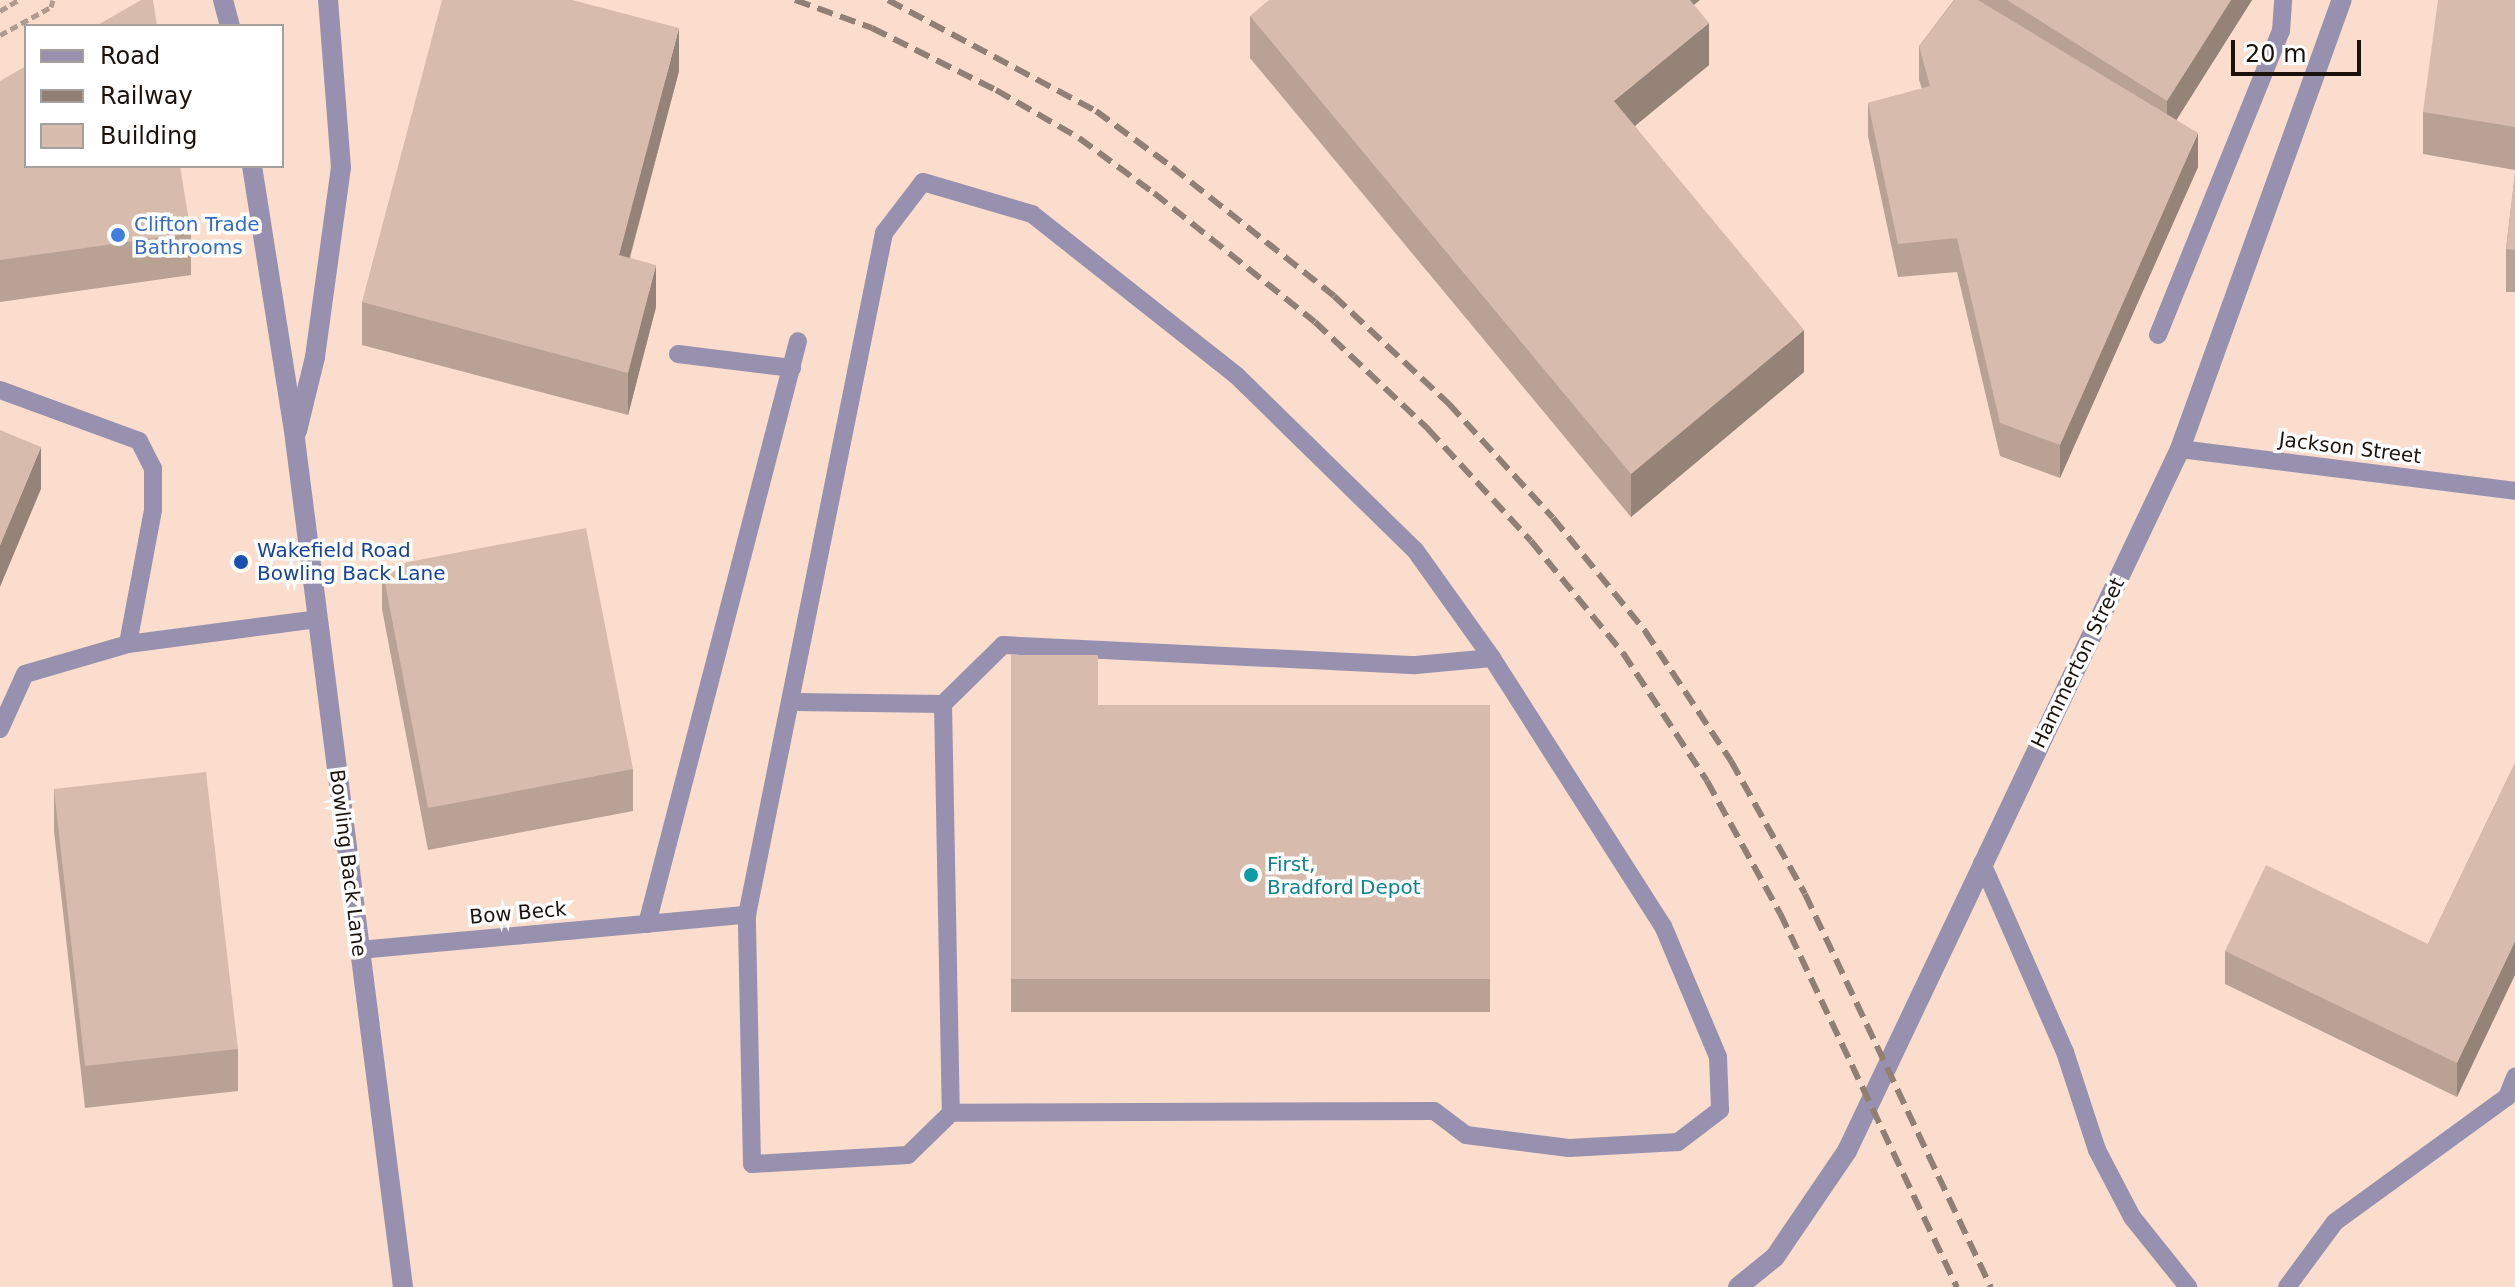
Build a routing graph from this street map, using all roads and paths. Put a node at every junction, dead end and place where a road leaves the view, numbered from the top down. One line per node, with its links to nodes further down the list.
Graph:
1 (18, 0): 7 (path)
2 (53, 0): 9 (path)
3 (223, 0): 8 (street)
4 (328, 0): 16 (street, Bowling Back Lane)
5 (2283, 0): 11 (lane)
6 (2342, 0): 17 (street, Hammerton Street)
7 (0, 11)
8 (229, 24)
9 (0, 35)
10 (252, 168): 16 (street, Bowling Back Lane)
11 (2158, 335)
12 (798, 341): 14 (lane)
13 (678, 354): 14 (lane)
14 (792, 368): 27 (lane)
15 (0, 390): 20 (lane)
16 (295, 439): 19 (street, Bowling Back Lane)
17 (2180, 449): 18 (lane, Jackson Street); 25 (street, Hammerton Street)
18 (2515, 491)
19 (317, 619): 20 (lane); 28 (street, Bowling Back Lane)
20 (128, 644): 24 (lane)
21 (1492, 658): 22 (lane); 23 (lane); 30 (lane)
22 (794, 702): 23 (lane); 26 (lane)
23 (943, 704): 30 (lane)
24 (0, 729)
25 (1982, 863): 32 (street, Hammerton Street); 33 (lane)
26 (747, 915): 27 (lane, Bow Beck); 30 (lane)
27 (647, 924): 28 (lane, Bow Beck)
28 (359, 950): 31 (street, Bowling Back Lane)
29 (2515, 1077): 34 (lane)
30 (951, 1113)
31 (403, 1287)
32 (1738, 1287)
33 (2188, 1287)
34 (2287, 1287)

